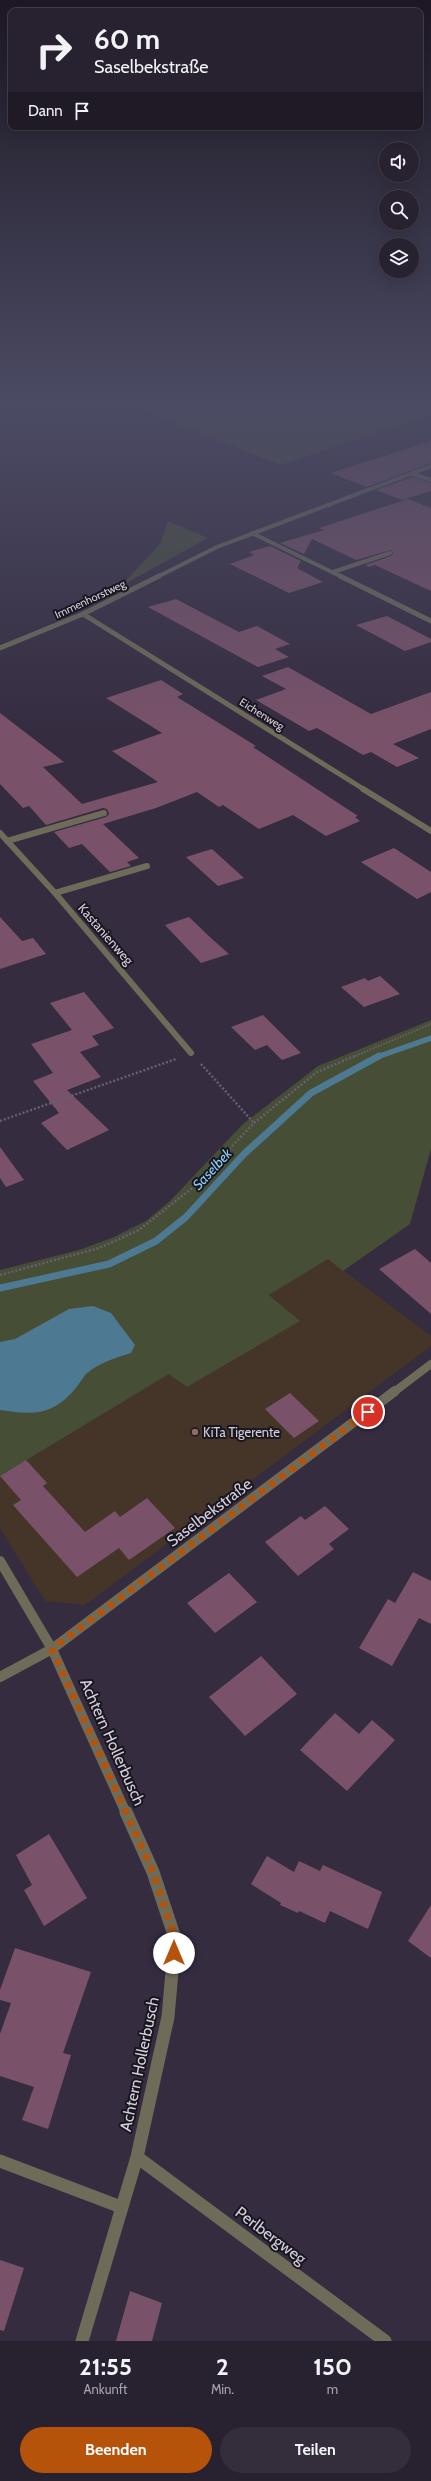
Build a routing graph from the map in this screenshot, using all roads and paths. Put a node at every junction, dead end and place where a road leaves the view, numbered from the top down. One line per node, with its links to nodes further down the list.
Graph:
1 (297, 516): 2 (street, Immenhorstweg)
2 (252, 533): 4 (street); 5 (street, Immenhorstweg)
3 (390, 553): 4 (street)
4 (333, 572): 6 (street)
5 (83, 614): 7 (street, Immenhorstweg); 9 (street, Eichenweg)
6 (431, 621)
7 (0, 648)
8 (104, 813): 11 (street)
9 (431, 831)
10 (0, 833): 11 (street, Kastanienweg)
11 (7, 841): 13 (street, Kastanienweg)
12 (147, 866): 13 (street)
13 (55, 893): 17 (street, Kastanienweg)
14 (431, 1024): 15 (path)
15 (427, 1026): 16 (path); 19 (path)
16 (431, 1028)
17 (191, 1053): 18 (path); 19 (path)
18 (0, 1121)
19 (254, 1123): 20 (path)
20 (0, 1275)
21 (431, 1364): 23 (street, Saselbekstraße)
22 (0, 1561): 23 (street, Achtern Hollerbusch)
23 (52, 1649): 24 (street, Saselbekstraße); 25 (street, Achtern Hollerbusch)
24 (0, 1677)
25 (137, 2157): 27 (street, Achtern Hollerbusch); 29 (street, Perlbergweg)
26 (0, 2161): 27 (street)
27 (121, 2207): 28 (street, Achtern Hollerbusch)
28 (82, 2341)
29 (385, 2341)

